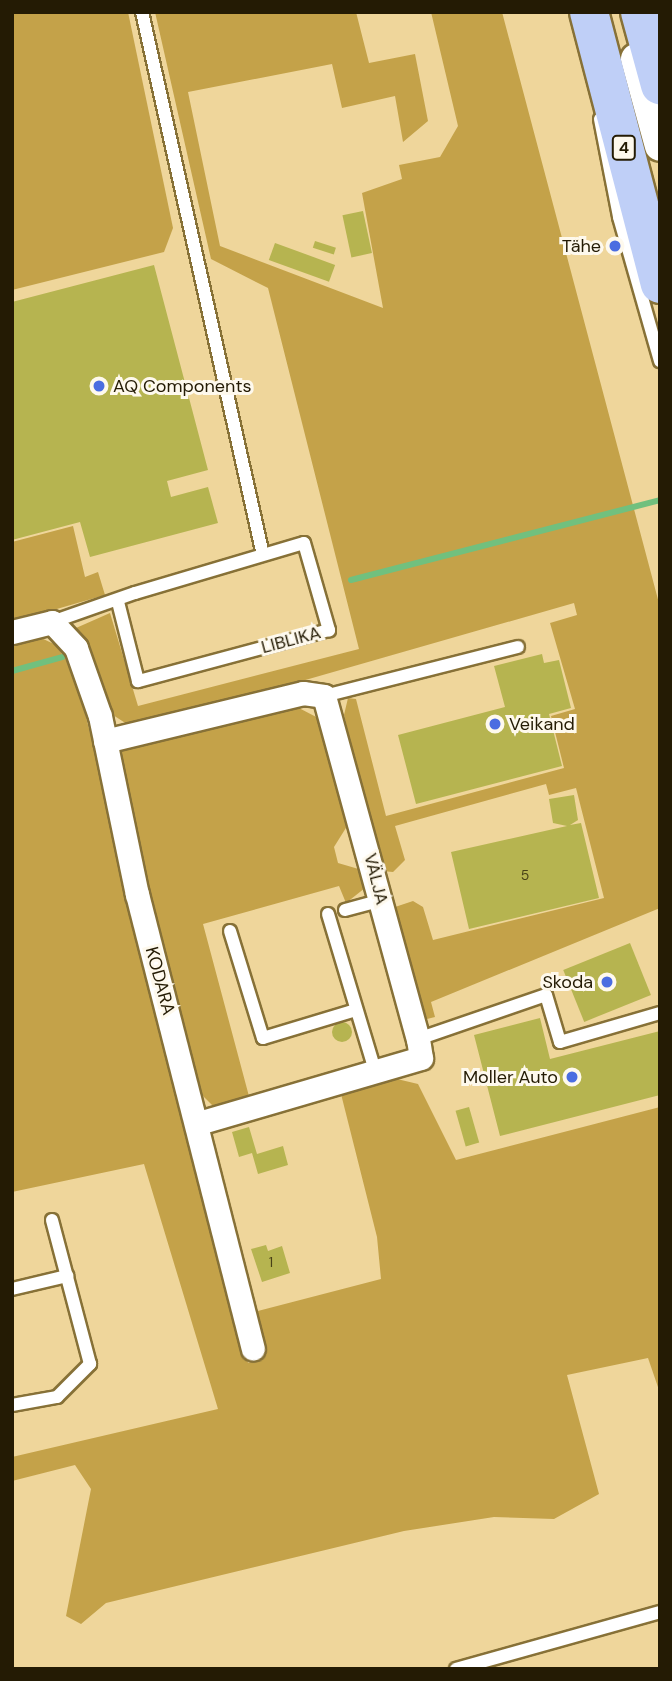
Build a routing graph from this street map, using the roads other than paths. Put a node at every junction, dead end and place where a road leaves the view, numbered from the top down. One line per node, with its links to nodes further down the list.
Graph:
1 (142, 12): 9 (lane)
2 (624, 12): 6 (street)
3 (640, 12): 5 (highway)
4 (593, 29): 7 (highway, 4); 8 (lane)
5 (660, 85)
6 (660, 146)
7 (660, 284)
8 (660, 361)
9 (263, 555): 10 (lane, LIBLIKA); 10 (lane, LIBLIKA)
10 (118, 602): 11 (lane, LIBLIKA)
11 (52, 622): 12 (street, LIBLIKA); 15 (street, KODARA)
12 (12, 632)
13 (518, 647): 14 (lane)
14 (324, 696): 15 (street); 16 (street, VÄLJA)
15 (105, 741): 24 (street, KODARA)
16 (382, 900): 17 (lane); 22 (street, VÄLJA)
17 (345, 910)
18 (328, 914): 20 (lane)
19 (230, 931): 20 (lane)
20 (356, 1010): 23 (lane)
21 (660, 1013): 22 (lane)
22 (418, 1039): 23 (street)
23 (375, 1072): 24 (street)
24 (199, 1124): 28 (street, KODARA)
25 (52, 1220): 26 (lane)
26 (67, 1276): 27 (lane); 29 (lane)
27 (12, 1289)
28 (253, 1348)
29 (12, 1405)
30 (660, 1612): 31 (lane)
31 (456, 1669)

